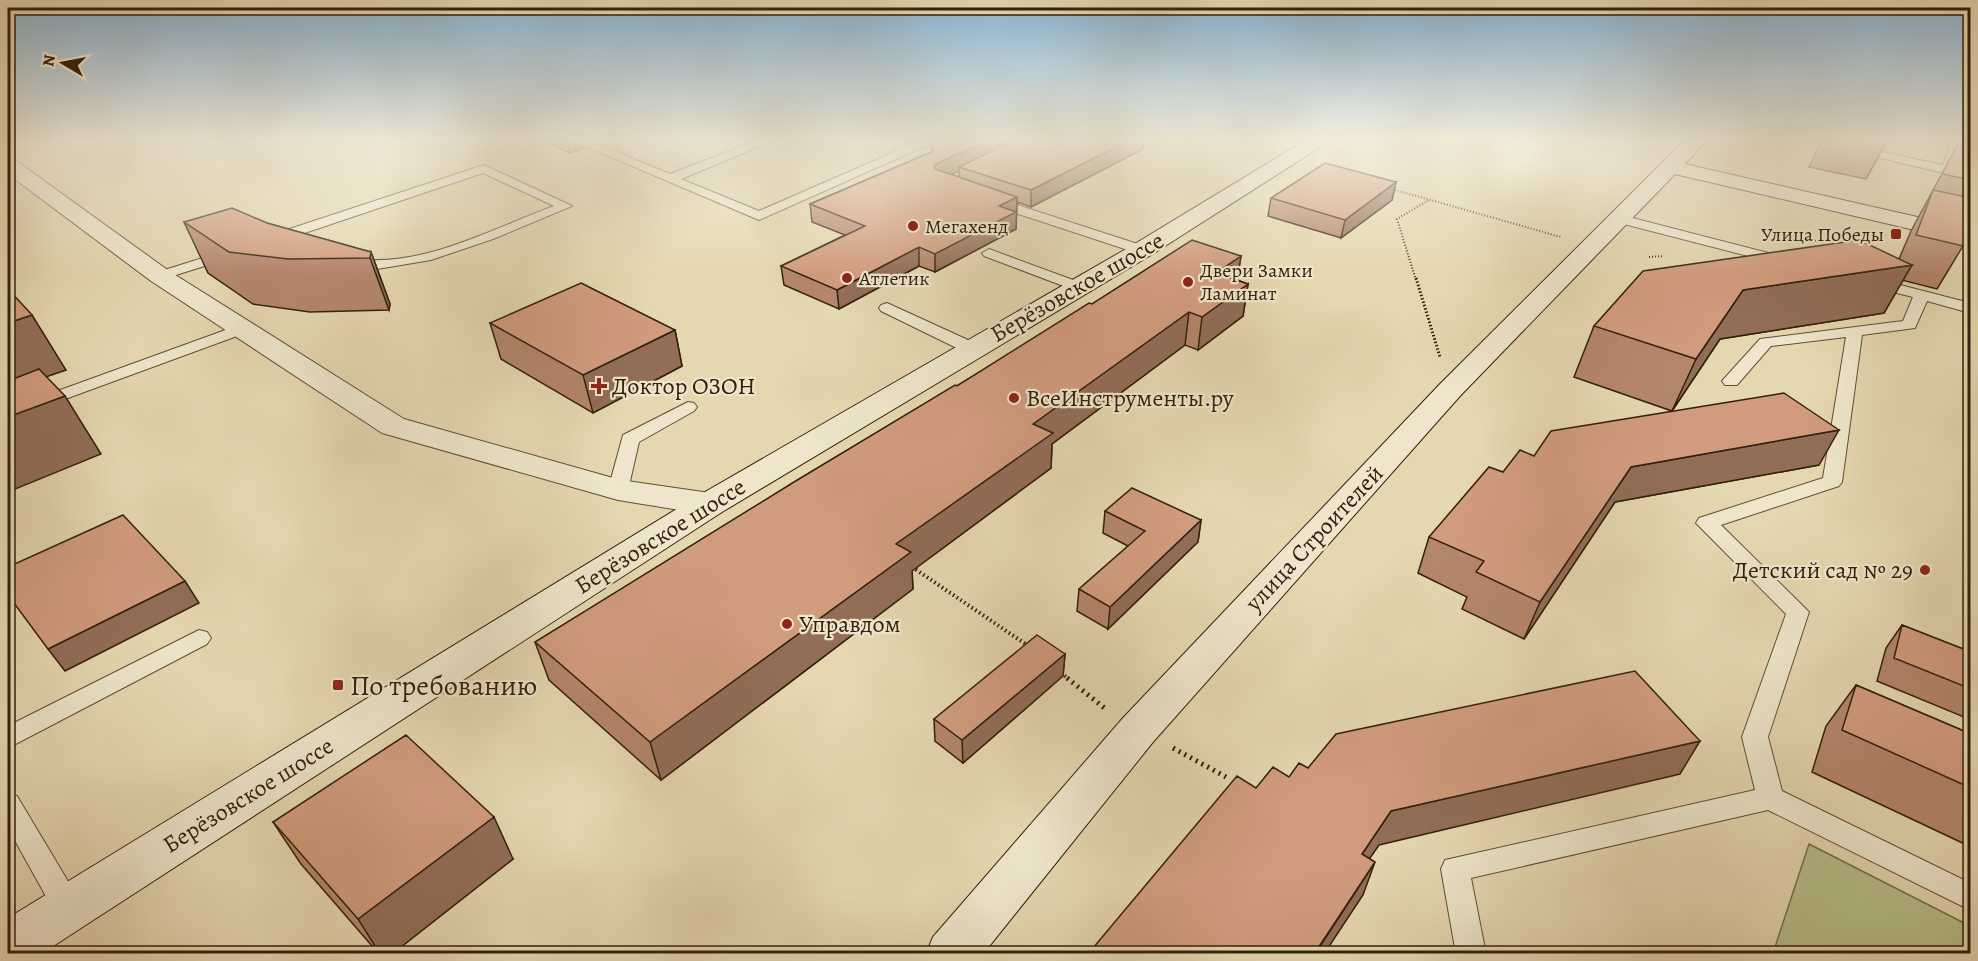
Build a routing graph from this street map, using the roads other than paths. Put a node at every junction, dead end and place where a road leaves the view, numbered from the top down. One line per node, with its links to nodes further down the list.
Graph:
1 (30, 185): 18 (main road)
2 (436, 185): 11 (lane)
3 (519, 185): 16 (lane)
4 (684, 185): 5 (lane)
5 (830, 185)
6 (1248, 185): 14 (main road, Берёзовское шоссе)
7 (1652, 185): 10 (main road, улица Строителей)
8 (1753, 185): 12 (main road)
9 (976, 195): 14 (lane)
10 (1617, 218): 17 (lane); 39 (main road, улица Строителей)
11 (288, 234): 13 (lane); 18 (lane)
12 (1971, 236)
13 (309, 243)
14 (1142, 250): 20 (main road, Берёзовское шоссе)
15 (989, 253): 20 (lane)
16 (339, 257)
17 (1800, 265)
18 (160, 276): 24 (main road)
19 (1856, 279): 21 (lane)
20 (1079, 287): 26 (main road, Берёзовское шоссе)
21 (1922, 295): 23 (lane); 25 (lane)
22 (887, 308): 26 (lane)
23 (1971, 308)
24 (242, 329): 29 (lane); 30 (main road)
25 (1855, 331): 27 (lane); 34 (lane)
26 (973, 349): 31 (main road, Берёзовское шоссе)
27 (1731, 381)
28 (688, 407): 30 (lane)
29 (8, 415)
30 (618, 490): 31 (main road)
31 (710, 504): 37 (main road, Берёзовское шоссе)
32 (199, 638): 33 (lane)
33 (8, 738)
34 (1770, 798): 36 (lane); 40 (lane)
35 (8, 804): 37 (lane)
36 (1971, 897)
37 (68, 908): 38 (main road, Берёзовское шоссе)
38 (8, 946)
39 (951, 954)
40 (1471, 954)

